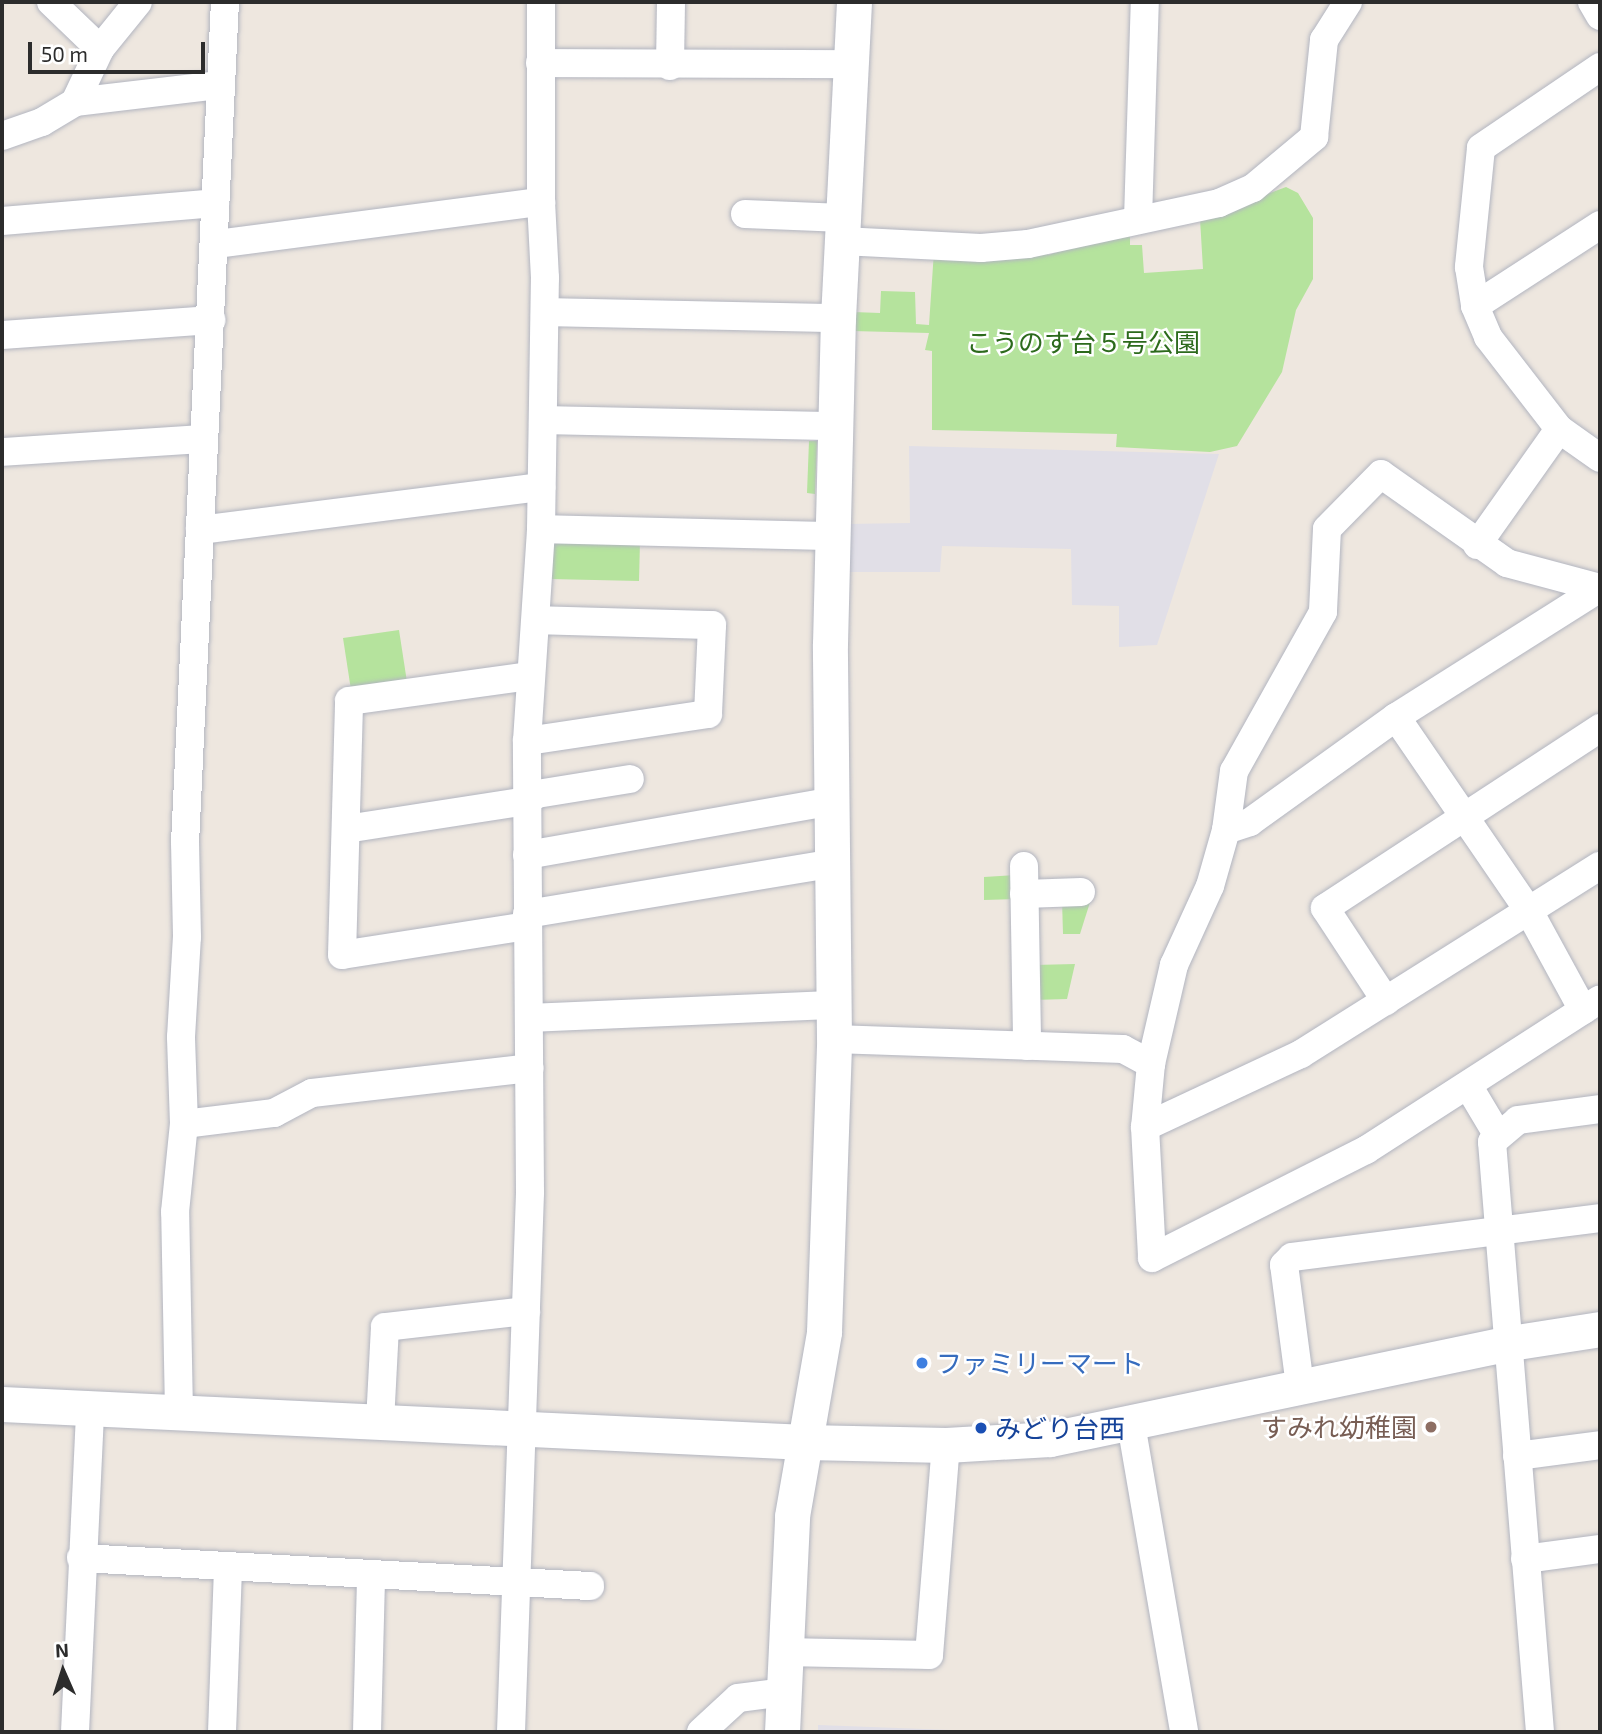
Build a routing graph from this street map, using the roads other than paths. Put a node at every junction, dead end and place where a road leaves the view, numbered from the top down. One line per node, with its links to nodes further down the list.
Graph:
1 (51, 2): 11 (street)
2 (138, 2): 11 (street)
3 (225, 2): 16 (street)
4 (541, 2): 12 (street)
5 (671, 2): 14 (street)
6 (854, 2): 13 (street)
7 (1145, 2): 22 (street)
8 (1348, 2): 22 (street)
9 (1592, 2): 10 (street)
10 (1600, 16)
11 (100, 49): 17 (street)
12 (540, 63): 14 (street); 19 (street)
13 (851, 64): 14 (street); 25 (street)
14 (670, 65)
15 (1600, 66): 27 (street)
16 (220, 85): 17 (street); 20 (street)
17 (75, 102): 18 (street)
18 (2, 136)
19 (541, 202): 26 (street); 28 (street)
20 (215, 203): 23 (street); 26 (street)
21 (745, 214): 25 (street)
22 (1138, 219): 25 (street)
23 (2, 221)
24 (1600, 225): 27 (street)
25 (843, 230): 29 (street)
26 (216, 244): 30 (street)
27 (1475, 306): 34 (street)
28 (545, 312): 29 (street); 32 (street)
29 (838, 318): 33 (street)
30 (211, 320): 31 (street); 35 (street)
31 (2, 335)
32 (542, 420): 33 (street); 38 (street)
33 (837, 426): 41 (street)
34 (1559, 429): 37 (street); 42 (street)
35 (204, 439): 36 (street); 40 (street)
36 (2, 452)
37 (1600, 458)
38 (541, 487): 39 (street); 40 (street)
39 (541, 529): 41 (street); 44 (street)
40 (200, 530): 71 (street)
41 (833, 536): 51 (street)
42 (1477, 545): 43 (street); 54 (street)
43 (1600, 588): 46 (street)
44 (538, 620): 45 (street); 48 (street)
45 (529, 676): 48 (street); 53 (street)
46 (1396, 717): 52 (street); 54 (street)
47 (1600, 728): 52 (street)
48 (527, 741): 50 (street)
49 (630, 779): 50 (street)
50 (527, 801): 53 (street); 55 (street)
51 (832, 801): 55 (street); 56 (street)
52 (1466, 815): 59 (street); 61 (street)
53 (346, 829): 60 (street)
54 (1226, 830): 67 (street)
55 (527, 855): 60 (street)
56 (830, 864): 60 (street); 62 (street)
57 (1600, 866): 59 (street)
58 (1081, 892): 66 (street)
59 (1529, 911): 61 (street); 63 (street)
60 (527, 920): 64 (street)
61 (1386, 1001): 72 (street)
62 (834, 1005): 64 (street); 65 (street)
63 (1592, 1005): 69 (street)
64 (531, 1018): 68 (street)
65 (834, 1039): 66 (street); 86 (street)
66 (1027, 1046): 67 (street)
67 (1151, 1064): 72 (street)
68 (530, 1068): 71 (street); 76 (street)
69 (1469, 1087): 72 (street); 73 (street)
70 (1600, 1109): 73 (street)
71 (184, 1125): 82 (street)
72 (1144, 1126)
73 (1497, 1134): 75 (street)
74 (1600, 1218): 75 (street)
75 (1500, 1232): 78 (street); 79 (street)
76 (526, 1311): 83 (street); 85 (street)
77 (1600, 1329): 78 (street)
78 (1510, 1343): 79 (street); 89 (street)
79 (1300, 1386): 84 (street)
80 (2, 1404): 81 (street)
81 (90, 1408): 82 (street); 91 (street)
82 (179, 1412): 83 (street)
83 (380, 1422): 85 (street)
84 (1131, 1424): 88 (street); 105 (street)
85 (523, 1427): 86 (street); 95 (street)
86 (805, 1443): 88 (street); 97 (street)
87 (1600, 1444): 89 (street)
88 (946, 1445): 97 (street)
89 (1517, 1456): 92 (street)
90 (1600, 1549): 92 (street)
91 (81, 1558): 93 (street); 99 (street)
92 (1525, 1559): 106 (street)
93 (228, 1569): 94 (street); 100 (street)
94 (371, 1574): 95 (street); 101 (street)
95 (516, 1581): 96 (street); 102 (street)
96 (590, 1586)
97 (786, 1652): 98 (street)
98 (784, 1692): 103 (street); 104 (street)
99 (75, 1732)
100 (222, 1732)
101 (367, 1732)
102 (511, 1732)
103 (701, 1732)
104 (782, 1732)
105 (1184, 1732)
106 (1541, 1732)

